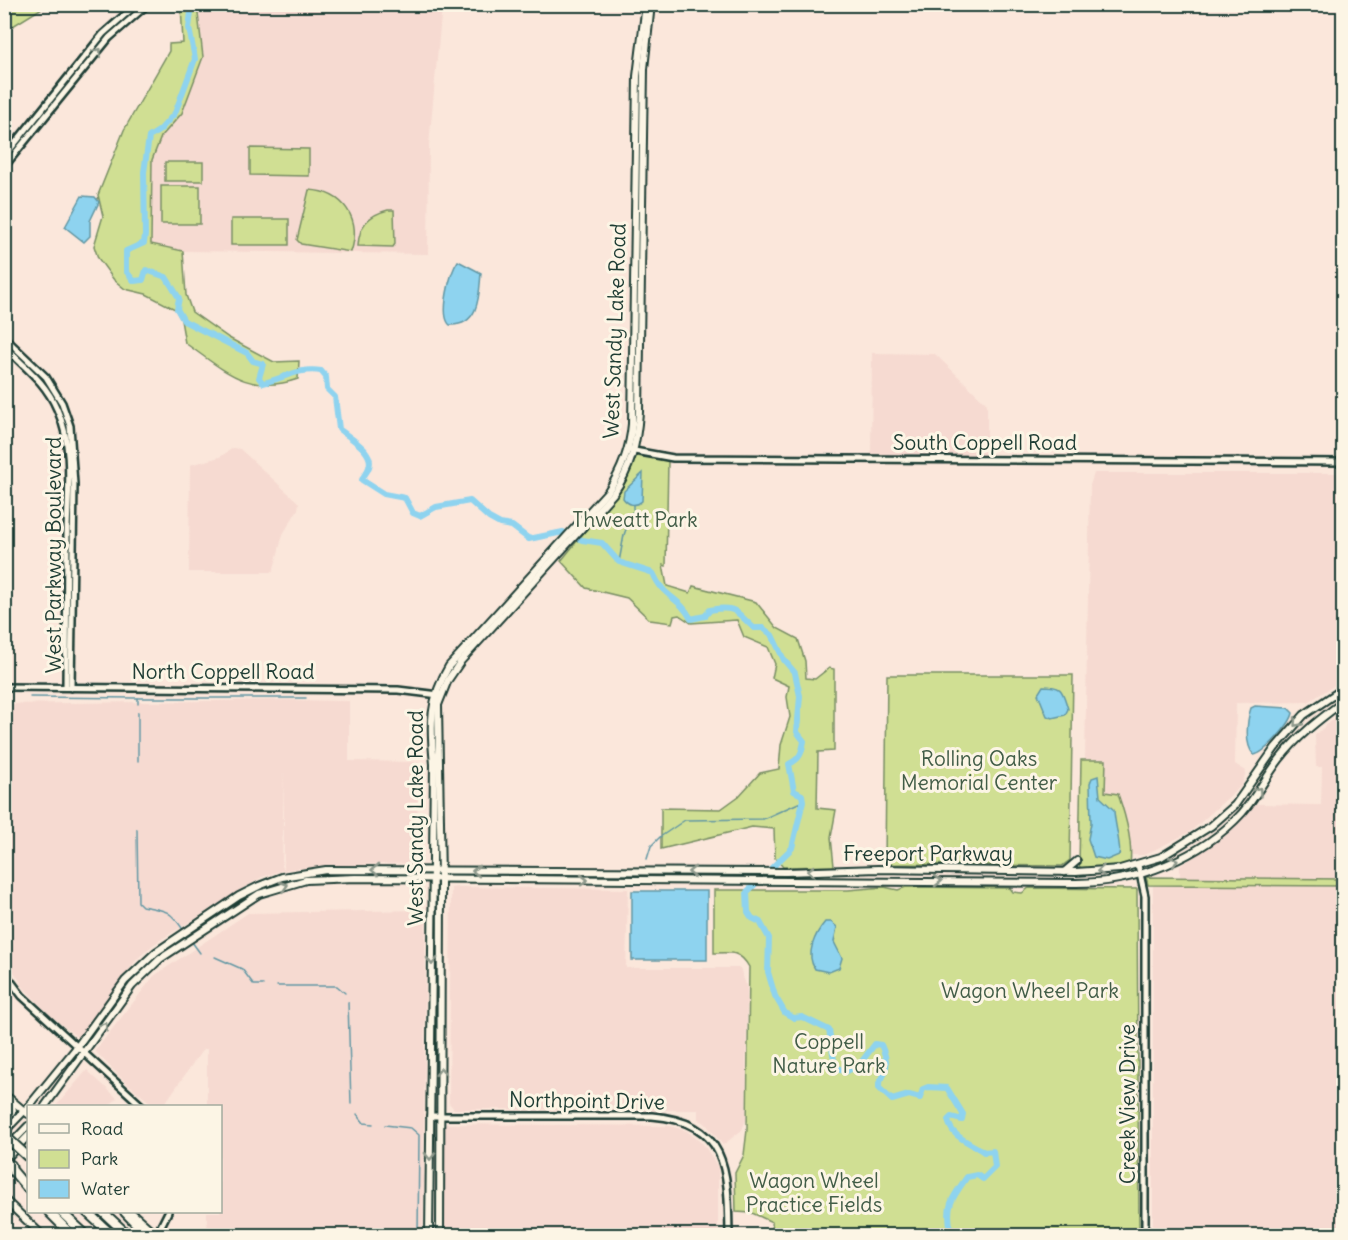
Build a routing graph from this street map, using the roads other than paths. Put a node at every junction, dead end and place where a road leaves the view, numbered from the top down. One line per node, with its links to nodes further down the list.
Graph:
1 (137, 4): 5 (street)
2 (148, 4): 6 (street, one-way to 2)
3 (646, 4): 9 (main road, West Sandy Lake Road)
4 (651, 4): 9 (main road, West Sandy Lake Road)
5 (4, 157)
6 (4, 167)
7 (4, 337): 12 (street, West Parkway Boulevard)
8 (4, 346): 12 (street, West Parkway Boulevard)
9 (631, 450): 10 (street, South Coppell Road); 14 (main road, West Sandy Lake Road)
10 (1344, 462)
11 (4, 687): 12 (street, North Coppell Road)
12 (68, 687): 14 (street, North Coppell Road)
13 (1344, 688): 17 (main road, Freeport Parkway, one-way to 17)
14 (438, 695): 21 (main road, West Sandy Lake Road)
15 (1344, 701): 27 (main road, Freeport Parkway, one-way to 15)
16 (1077, 861): 26 (main road)
17 (1138, 865): 26 (main road, Freeport Parkway, one-way to 26); 27 (street, Creek View Drive)
18 (879, 869): 20 (main road, Freeport Parkway); 22 (main road, Freeport Parkway); 35 (main road)
19 (355, 870): 21 (main road, Freeport Parkway, one-way to 19); 28 (main road); 40 (main road, Freeport Parkway)
20 (839, 870): 25 (main road, Freeport Parkway, one-way to 25); 34 (main road)
21 (437, 871): 23 (main road, Freeport Parkway, one-way to 21); 29 (main road, West Sandy Lake Road); 30 (main road, West Sandy Lake Road)
22 (1019, 871): 26 (main road, Freeport Parkway); 36 (main road)
23 (504, 872): 24 (main road, Freeport Parkway); 31 (main road)
24 (558, 872): 25 (main road, Freeport Parkway); 32 (main road)
25 (614, 872): 33 (main road)
26 (1064, 872)
27 (1140, 874): 36 (main road, Freeport Parkway); 78 (street, Creek View Drive)
28 (355, 878): 29 (main road); 41 (main road, one-way to 28)
29 (433, 880): 30 (main road, Freeport Parkway); 39 (main road, West Sandy Lake Road, one-way to 39)
30 (441, 880): 31 (main road, Freeport Parkway); 38 (main road, West Sandy Lake Road)
31 (504, 880): 32 (main road, Freeport Parkway)
32 (558, 880): 33 (main road, Freeport Parkway, one-way to 33)
33 (614, 880): 34 (main road, Freeport Parkway)
34 (839, 881): 35 (main road, Freeport Parkway)
35 (880, 881): 36 (main road, Freeport Parkway, one-way to 36)
36 (1020, 881)
37 (4, 972): 40 (street)
38 (441, 978): 39 (main road); 51 (main road, West Sandy Lake Road, one-way to 38)
39 (432, 980): 50 (main road, West Sandy Lake Road)
40 (78, 1047): 41 (street); 43 (main road, Freeport Parkway)
41 (85, 1054): 46 (main road); 47 (street)
42 (7, 1096): 44 (main road); 52 (main road)
43 (34, 1100): 44 (main road); 45 (main road, Freeport Parkway)
44 (16, 1104): 48 (main road)
45 (31, 1105)
46 (47, 1105)
47 (140, 1105)
48 (27, 1110)
49 (27, 1111): 54 (main road, Freeport Parkway)
50 (430, 1116): 51 (street, Northpoint Drive); 75 (main road, West Sandy Lake Road, one-way to 75)
51 (441, 1116): 76 (main road, West Sandy Lake Road); 77 (street, Northpoint Drive)
52 (4, 1122)
53 (27, 1127): 56 (main road)
54 (4, 1134): 57 (highway, bridge)
55 (27, 1137): 58 (main road)
56 (4, 1151)
57 (27, 1156)
58 (7, 1162): 59 (highway); 60 (highway)
59 (27, 1181)
60 (27, 1188)
61 (4, 1199): 71 (main road)
62 (50, 1213): 72 (highway)
63 (62, 1213): 73 (highway)
64 (88, 1213): 74 (highway)
65 (104, 1213): 69 (highway)
66 (126, 1213): 70 (highway)
67 (132, 1213): 70 (main road)
68 (167, 1213): 70 (street)
69 (126, 1234)
70 (154, 1235)
71 (43, 1236)
72 (73, 1236)
73 (87, 1236)
74 (113, 1236)
75 (429, 1236)
76 (440, 1236)
77 (729, 1236)
78 (1145, 1236)

